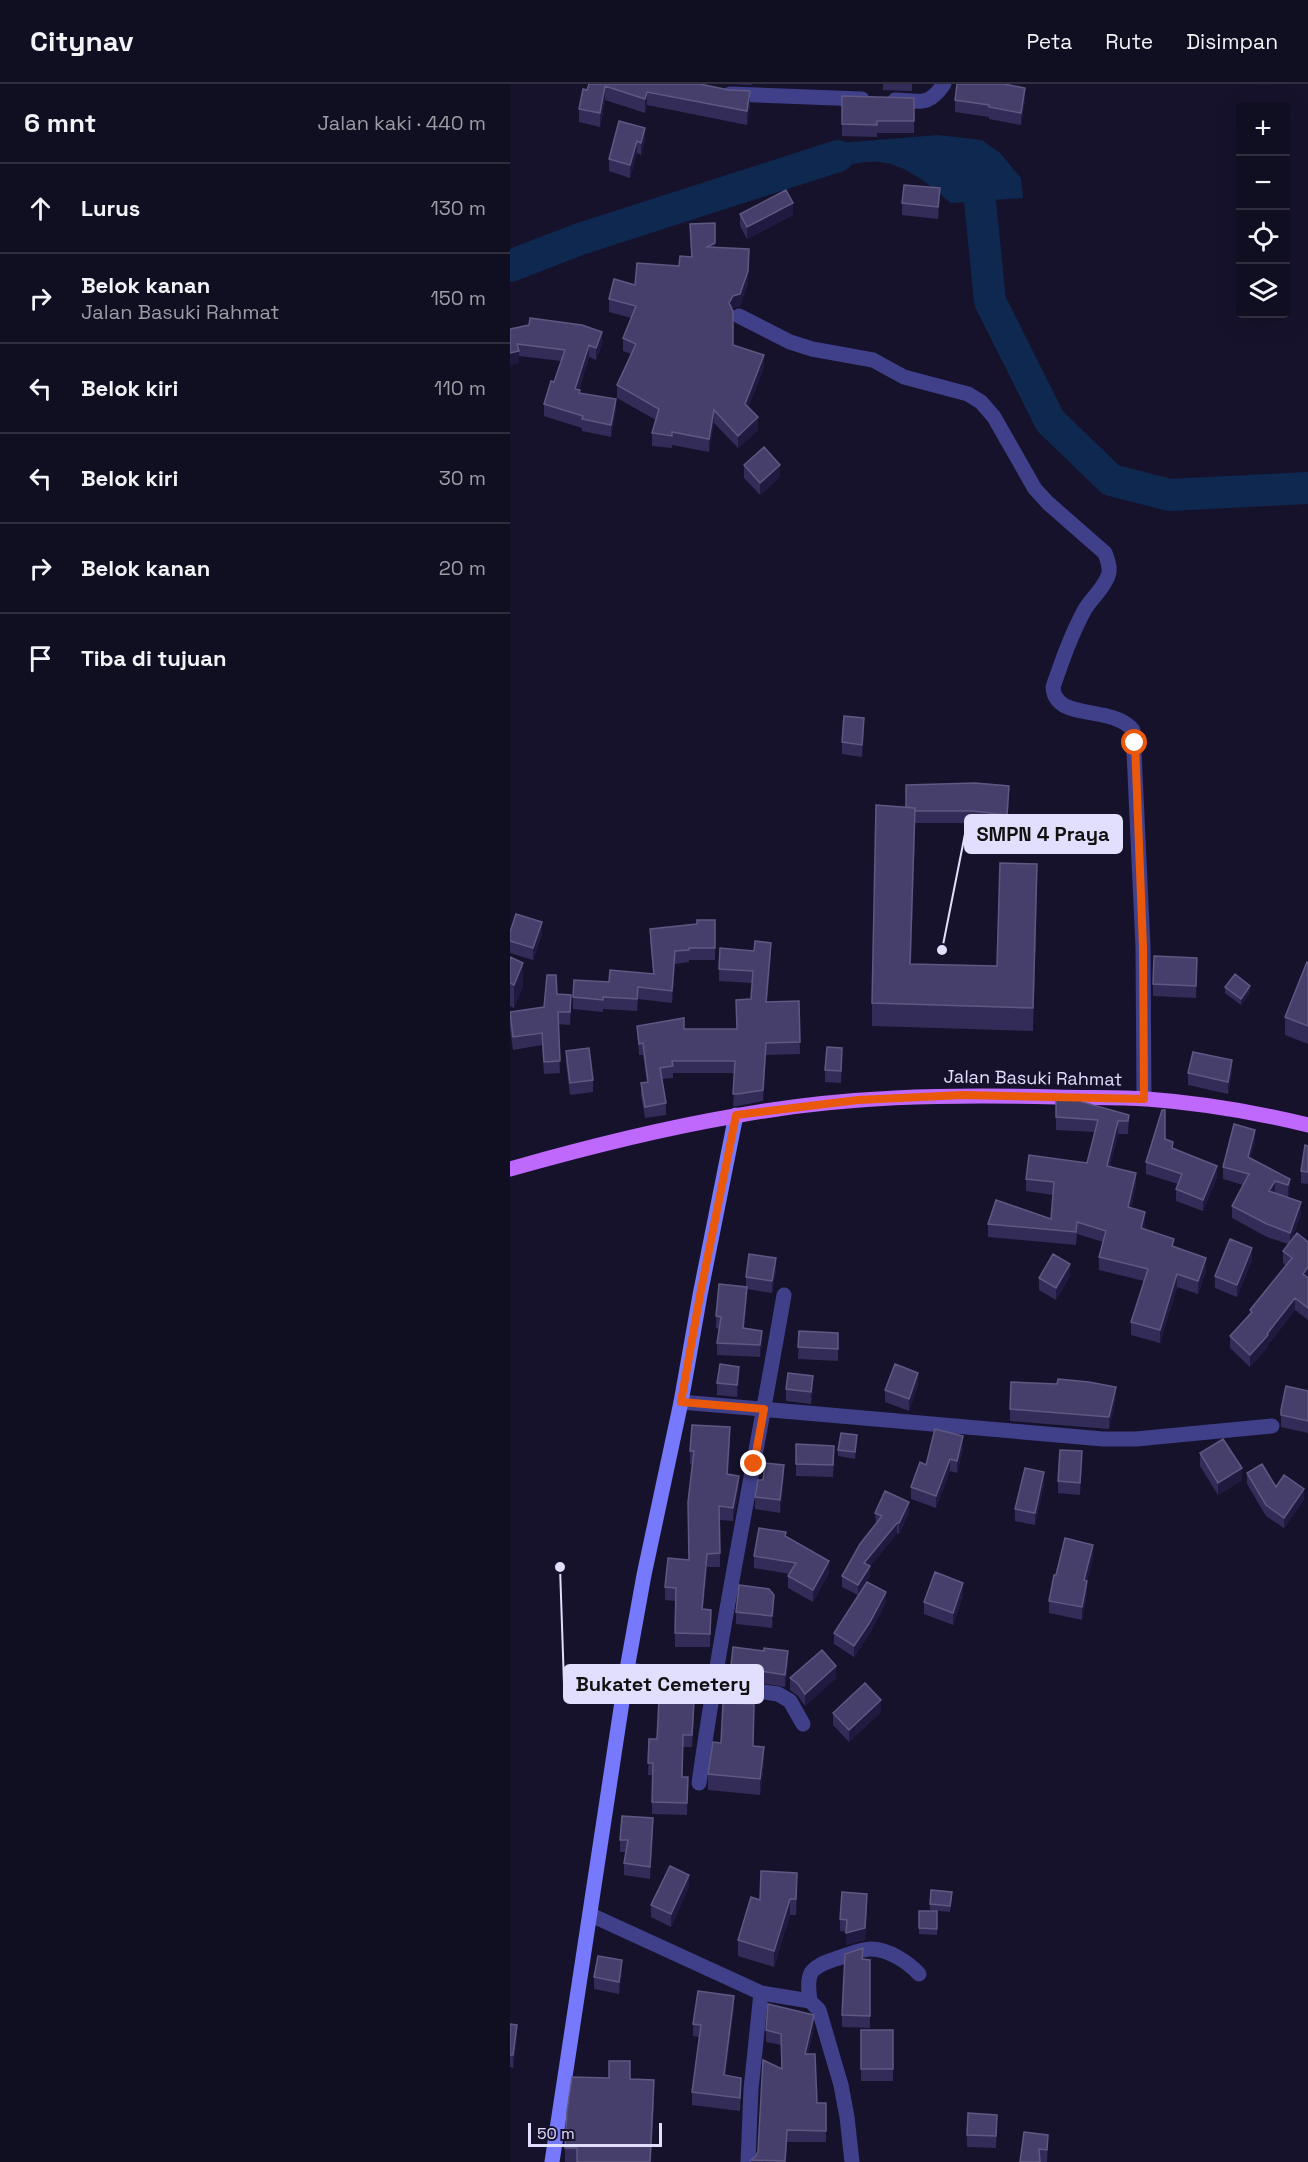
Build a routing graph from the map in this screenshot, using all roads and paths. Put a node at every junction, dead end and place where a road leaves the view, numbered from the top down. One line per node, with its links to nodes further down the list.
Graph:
1 (944, 84): 2 (street)
2 (711, 91)
3 (739, 316): 4 (street)
4 (1144, 1099): 5 (main road, Jalan Basuki Rahmat); 6 (main road, Jalan Basuki Rahmat)
5 (736, 1115): 7 (main road, Jalan Basuki Rahmat); 9 (main road)
6 (1308, 1125)
7 (510, 1169)
8 (784, 1295): 10 (street)
9 (681, 1402): 10 (street); 12 (main road)
10 (764, 1409): 11 (street); 13 (street)
11 (1272, 1426)
12 (627, 1669): 13 (street); 16 (main road)
13 (713, 1685): 14 (street); 15 (street)
14 (803, 1724)
15 (699, 1783)
16 (591, 1915): 18 (street); 20 (main road)
17 (920, 1974): 19 (street)
18 (761, 1993): 19 (street); 21 (street)
19 (810, 2001): 22 (street)
20 (552, 2162)
21 (748, 2162)
22 (852, 2162)

